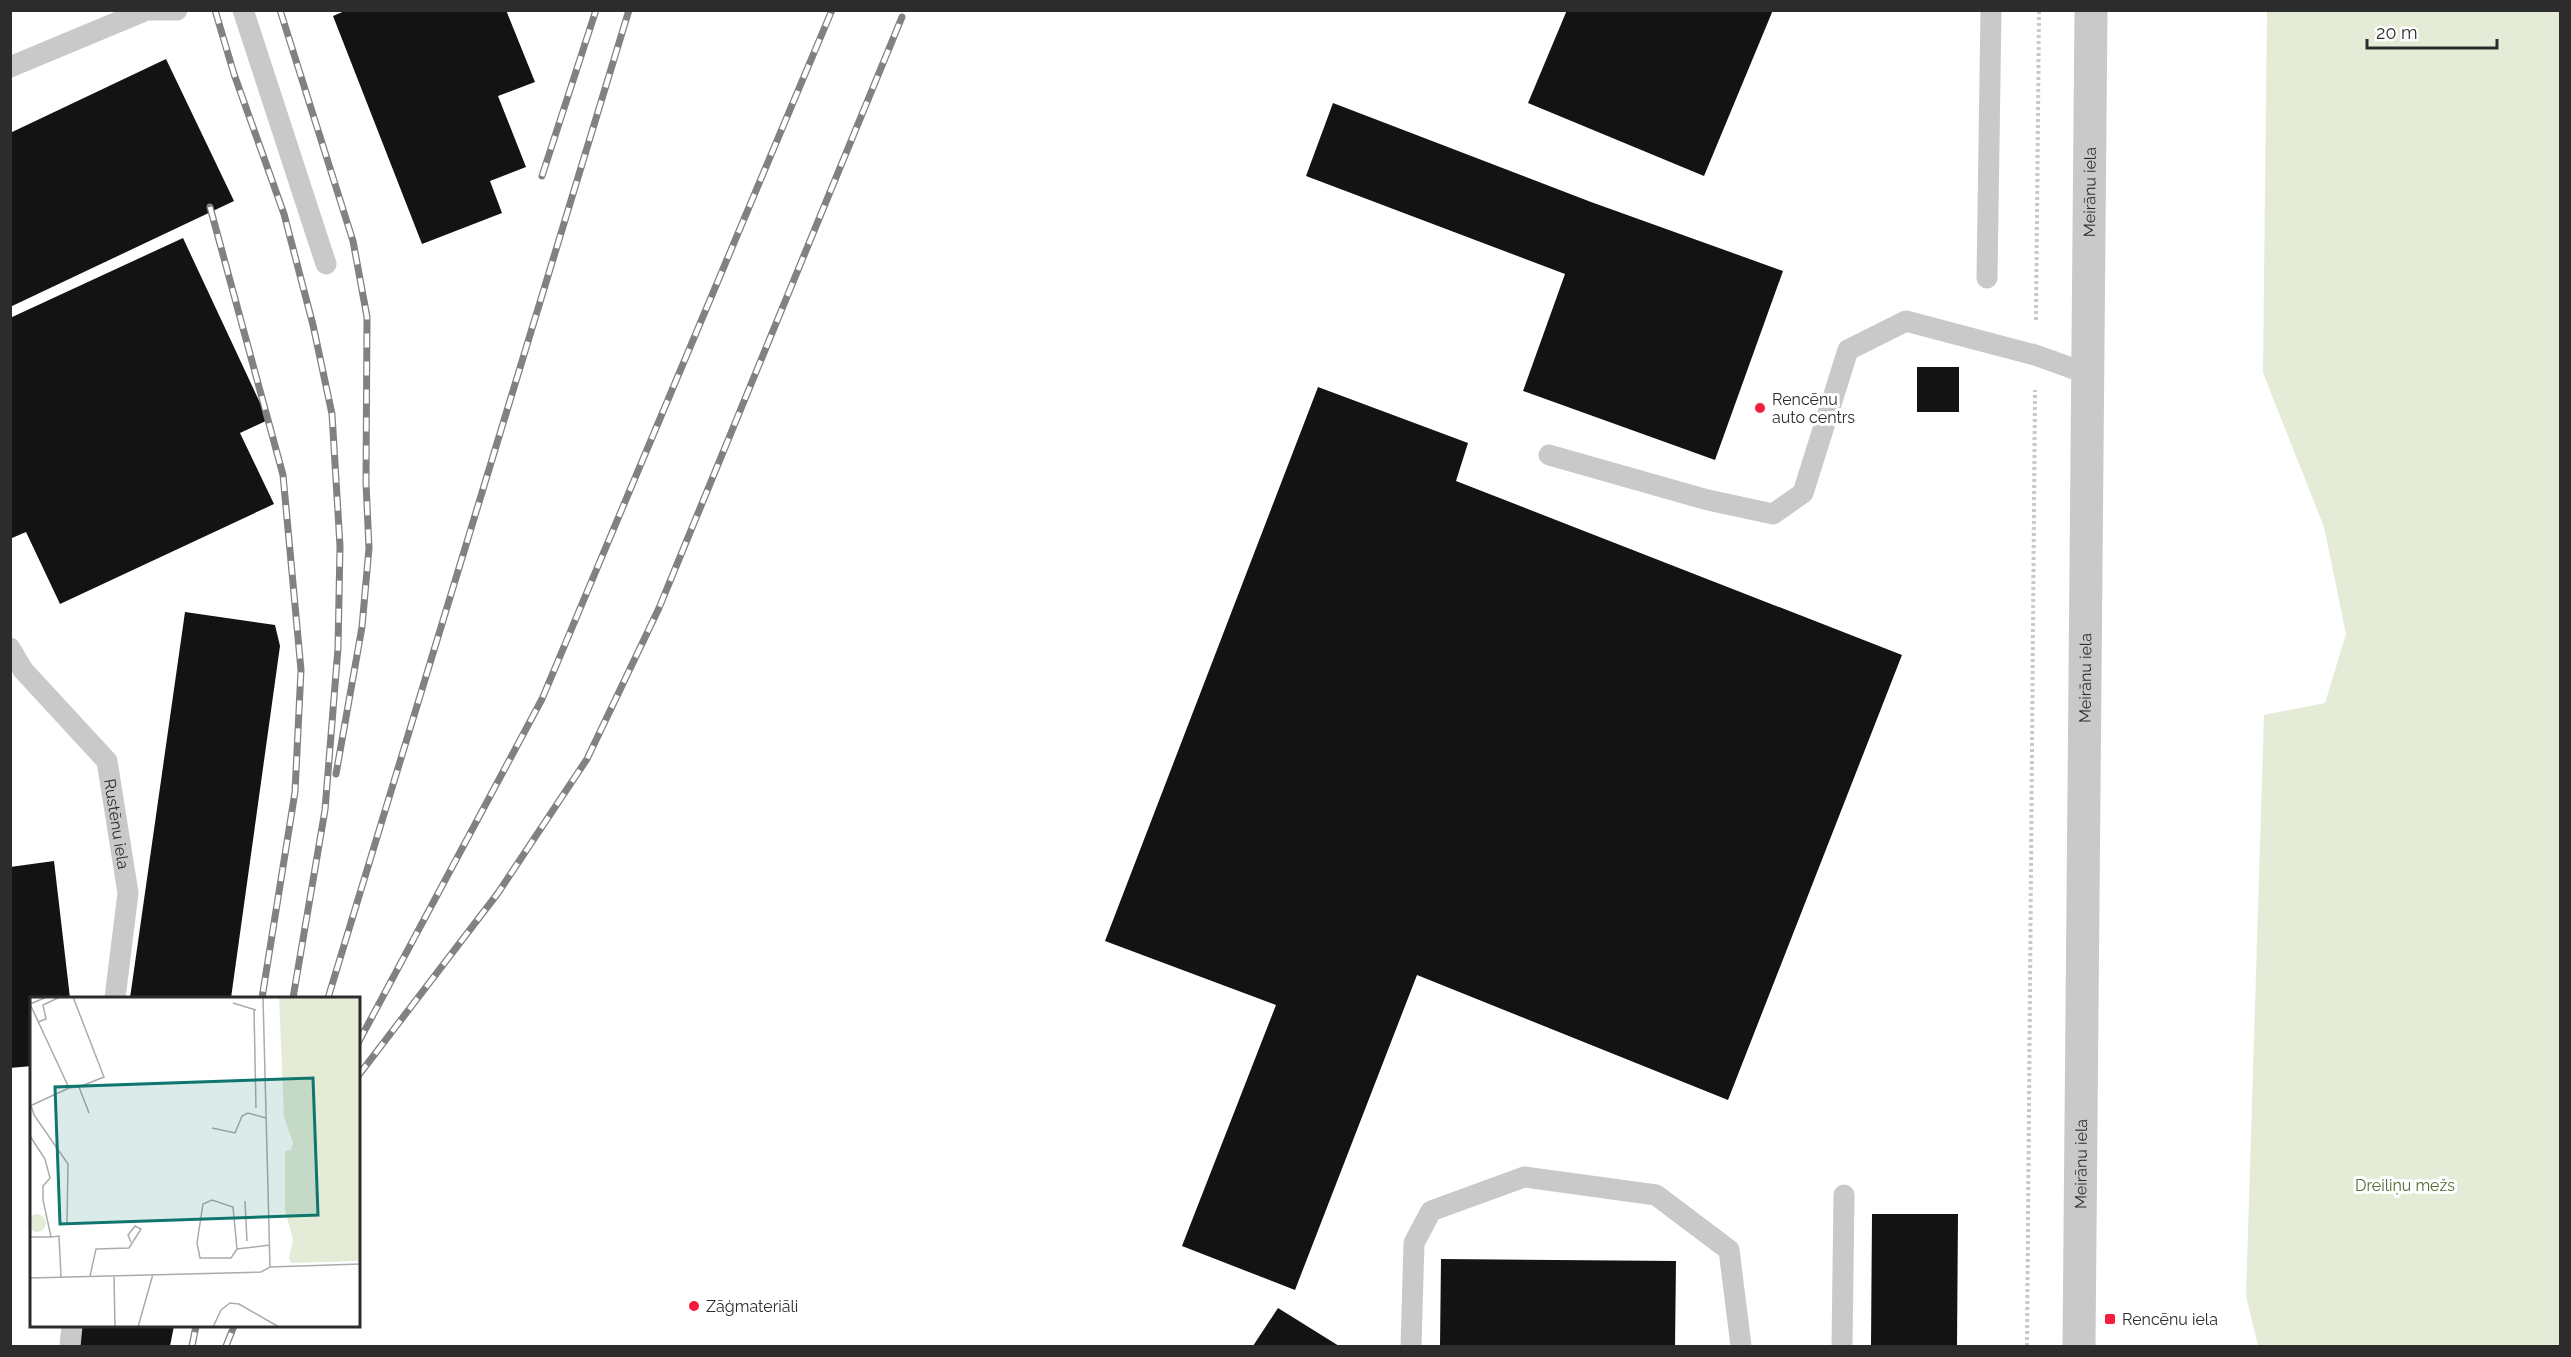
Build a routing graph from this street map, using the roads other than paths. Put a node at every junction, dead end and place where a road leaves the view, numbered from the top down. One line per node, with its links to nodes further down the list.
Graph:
1 (177, 10): 5 (lane)
2 (243, 10): 7 (lane)
3 (1990, 10): 8 (lane)
4 (2091, 10): 9 (street, Meirānu iela)
5 (141, 11): 6 (lane)
6 (10, 66)
7 (326, 264)
8 (1987, 278)
9 (2088, 374): 10 (lane); 19 (street, Meirānu iela)
10 (1549, 454)
11 (10, 648): 12 (lane, Rustēnu iela)
12 (115, 997)
13 (1844, 1195): 18 (lane)
14 (72, 1327): 15 (lane)
15 (70, 1347)
16 (1411, 1347): 17 (lane)
17 (1741, 1347)
18 (1842, 1347)
19 (2079, 1347)

